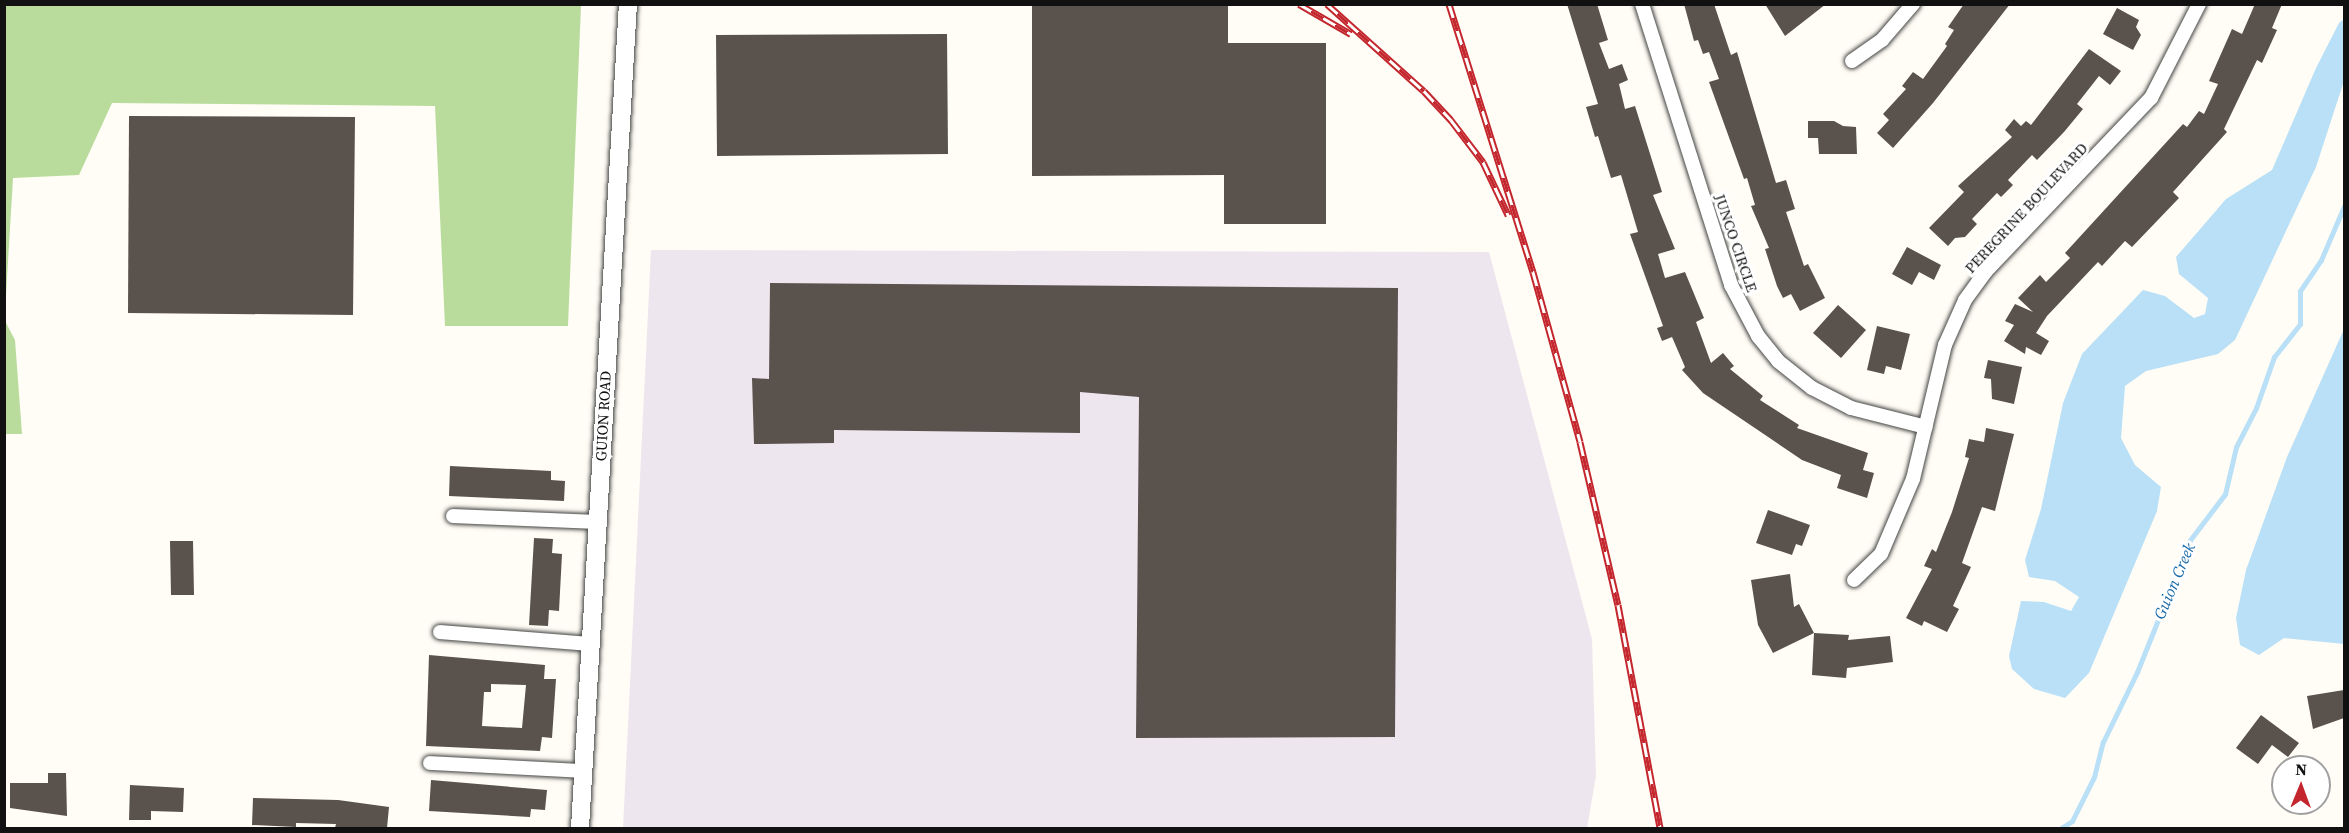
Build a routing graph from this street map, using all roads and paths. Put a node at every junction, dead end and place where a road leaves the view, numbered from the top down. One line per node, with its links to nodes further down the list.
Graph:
1 (628, 4): 8 (street, GUION ROAD)
2 (1642, 4): 6 (street, JUNCO CIRCLE)
3 (1914, 4): 5 (street)
4 (2199, 4): 6 (street, PEREGRINE BOULEVARD)
5 (1852, 61)
6 (1926, 427): 9 (street, PEREGRINE BOULEVARD)
7 (453, 516): 8 (street)
8 (597, 522): 11 (street, GUION ROAD)
9 (1854, 580)
10 (440, 632): 11 (street)
11 (590, 644): 13 (street, GUION ROAD)
12 (430, 763): 13 (street)
13 (583, 771): 14 (street, GUION ROAD)
14 (580, 828)

